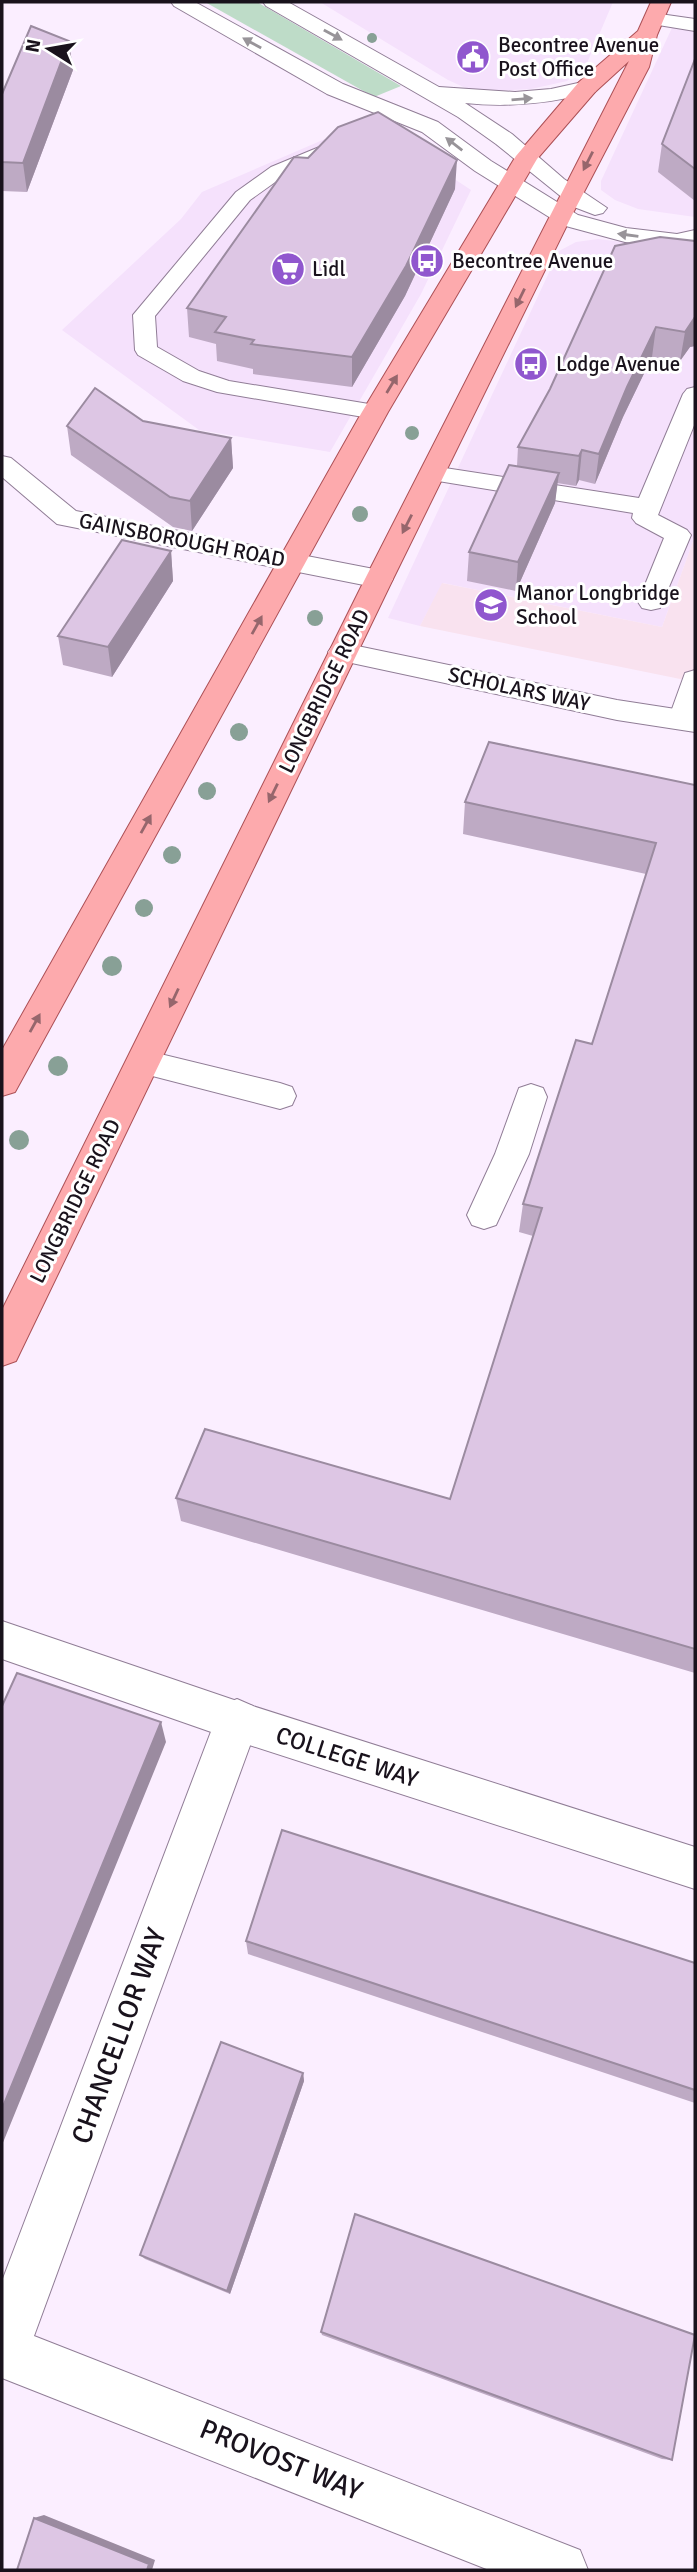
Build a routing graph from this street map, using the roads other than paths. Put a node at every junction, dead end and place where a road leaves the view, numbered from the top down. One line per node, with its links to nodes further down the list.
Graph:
1 (181, 2): 7 (street, one-way to 1)
2 (274, 2): 6 (street, one-way to 6)
3 (654, 19): 4 (lane); 5 (main road); 12 (main road, LONGBRIDGE ROAD, one-way to 12)
4 (695, 25)
5 (587, 87): 6 (street, one-way to 5); 10 (main road)
6 (430, 90): 10 (street)
7 (396, 112): 8 (lane); 11 (street, one-way to 7)
8 (369, 129)
9 (348, 139): 16 (lane)
10 (527, 156): 11 (main road); 12 (street)
11 (510, 183): 12 (street); 16 (main road, one-way to 11)
12 (566, 204): 13 (street); 14 (street, one-way to 12); 18 (main road, LONGBRIDGE ROAD, one-way to 18)
13 (695, 229)
14 (695, 237)
15 (695, 394): 19 (lane)
16 (375, 412): 20 (main road)
17 (2, 464): 20 (street, GAINSBOROUGH ROAD)
18 (432, 473): 19 (lane); 21 (main road, LONGBRIDGE ROAD, one-way to 21)
19 (647, 506): 22 (lane)
20 (292, 562): 21 (street, GAINSBOROUGH ROAD); 27 (main road, one-way to 20)
21 (379, 579): 23 (main road, LONGBRIDGE ROAD)
22 (651, 602)
23 (343, 652): 25 (street, SCHOLARS WAY); 26 (main road, LONGBRIDGE ROAD, one-way to 26)
24 (695, 679): 25 (lane)
25 (689, 721)
26 (144, 1062): 28 (lane); 31 (main road, LONGBRIDGE ROAD)
27 (2, 1082)
28 (280, 1096)
29 (531, 1097): 30 (lane)
30 (484, 1215)
31 (2, 1349)
32 (2, 1640): 33 (lane, COLLEGE WAY)
33 (237, 1721): 34 (lane, COLLEGE WAY); 35 (street, CHANCELLOR WAY)
34 (695, 1868)
35 (2, 2351): 36 (street, PROVOST WAY)
36 (560, 2570)

